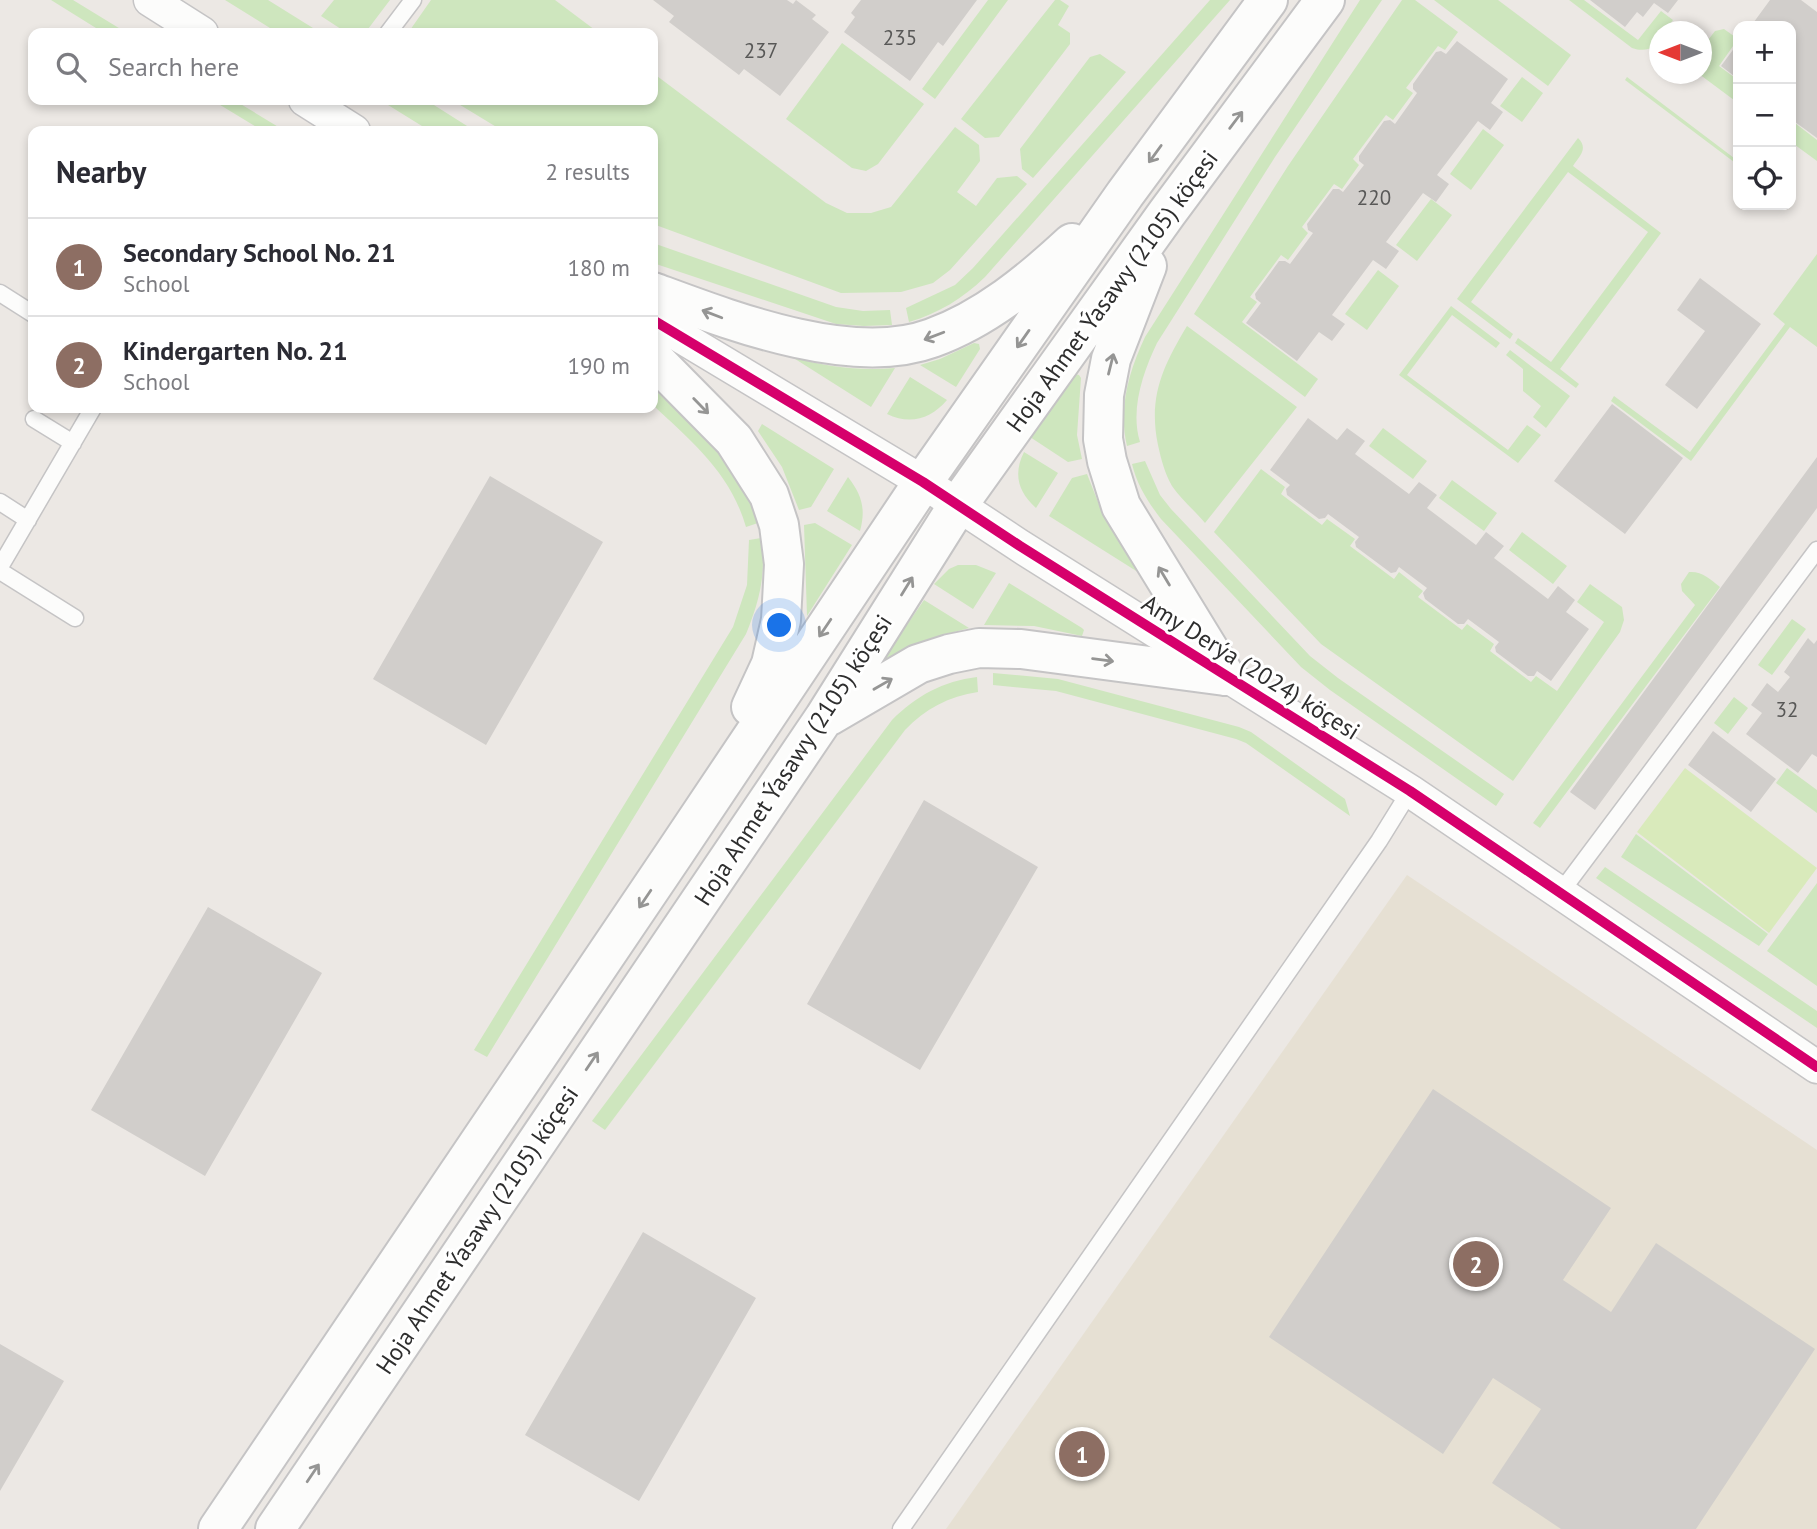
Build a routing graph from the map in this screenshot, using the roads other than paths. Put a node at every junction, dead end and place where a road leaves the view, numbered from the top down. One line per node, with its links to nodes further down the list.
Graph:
1 (150, 0): 5 (street)
2 (413, 0): 6 (lane)
3 (1268, 0): 9 (main road, Hoja Ahmet Ýasawy (2105) köçesi, one-way to 9)
4 (1325, 0): 10 (main road, Hoja Ahmet Ýasawy (2105) köçesi, one-way to 4)
5 (194, 28)
6 (392, 28)
7 (324, 105): 8 (street)
8 (348, 126)
9 (1125, 194): 12 (main road, one-way to 12); 19 (main road, Hoja Ahmet Ýasawy (2105) köçesi, one-way to 19)
10 (1167, 214): 21 (main road, Hoja Ahmet Ýasawy (2105) köçesi); 26 (main road, one-way to 10)
11 (0, 293): 13 (lane)
12 (658, 294)
13 (28, 311)
14 (658, 323): 19 (street, Amy Derýa (2024) köçesi)
15 (658, 363): 29 (main road, one-way to 29)
16 (90, 413): 18 (lane)
17 (34, 419): 18 (lane)
18 (73, 443): 22 (lane)
19 (923, 482): 21 (street, Amy Derýa (2024) köçesi); 29 (main road, Hoja Ahmet Ýasawy (2105) köçesi, one-way to 29)
20 (0, 502): 22 (lane)
21 (958, 505): 26 (street, Amy Derýa (2024) köçesi); 27 (main road, Hoja Ahmet Ýasawy (2105) köçesi, one-way to 21)
22 (28, 520): 24 (lane)
23 (1817, 550): 30 (lane)
24 (0, 569): 25 (lane)
25 (75, 618)
26 (1225, 676): 27 (main road, one-way to 26); 28 (street, Amy Derýa (2024) köçesi)
27 (824, 718): 33 (main road, Hoja Ahmet Ýasawy (2105) köçesi, one-way to 27)
28 (1410, 791): 30 (street, Amy Derýa (2024) köçesi); 34 (lane)
29 (674, 855): 32 (main road, Hoja Ahmet Ýasawy (2105) köçesi, one-way to 32)
30 (1560, 893): 31 (street, Amy Derýa (2024) köçesi)
31 (1817, 1067)
32 (218, 1529)
33 (275, 1529)
34 (901, 1529)

